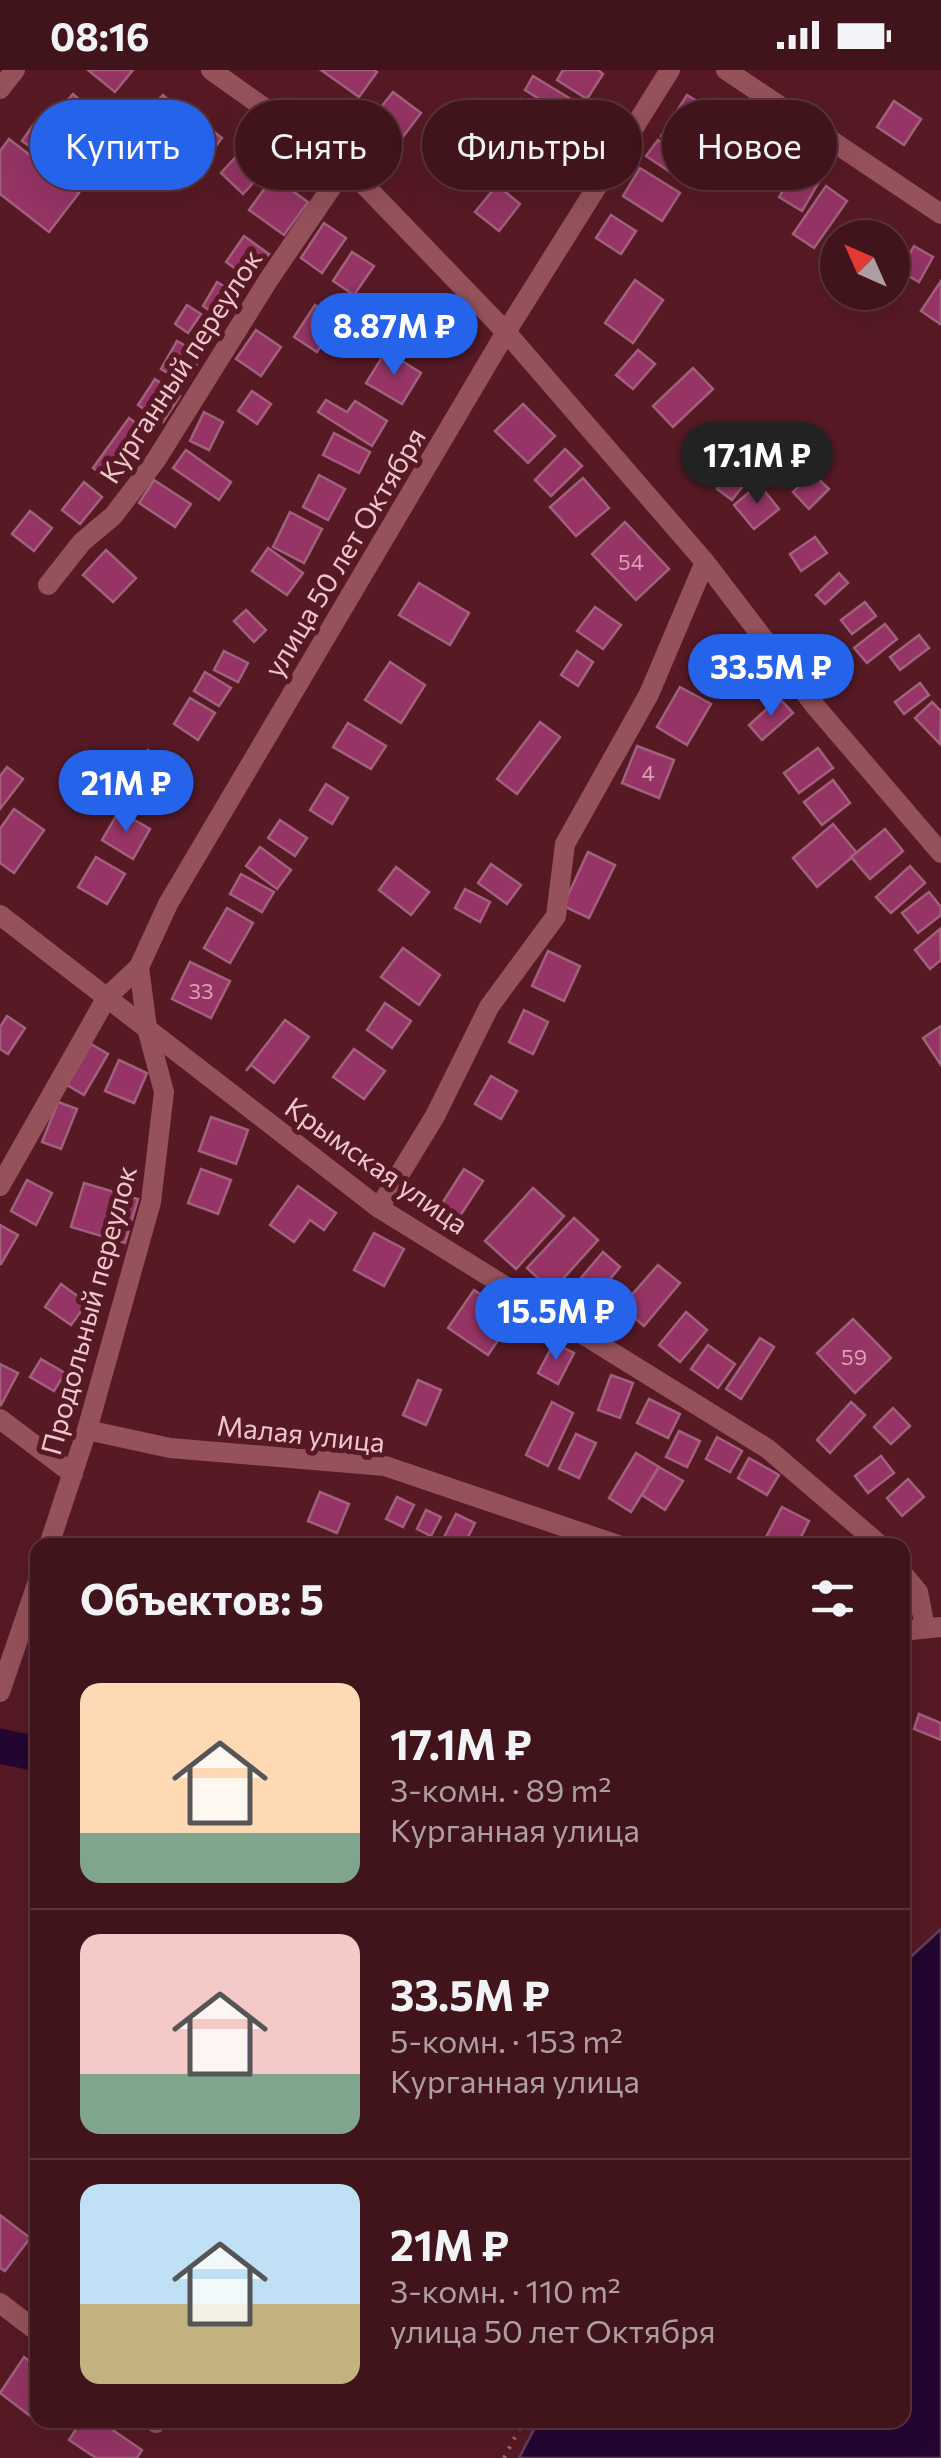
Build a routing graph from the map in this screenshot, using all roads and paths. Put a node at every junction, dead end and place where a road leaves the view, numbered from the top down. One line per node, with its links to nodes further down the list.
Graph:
1 (14, 70): 5 (street)
2 (210, 70): 6 (street)
3 (670, 70): 10 (street, улица 50 лет Октября)
4 (726, 70): 9 (street)
5 (0, 89)
6 (252, 100)
7 (330, 190): 12 (street, Курганный переулок)
8 (369, 190): 10 (street)
9 (941, 214)
10 (506, 332): 11 (street); 15 (street, улица 50 лет Октября)
11 (704, 562): 13 (street); 19 (street)
12 (48, 585)
13 (941, 852)
14 (0, 915): 16 (street, Крымская улица)
15 (139, 967): 16 (street, улица 50 лет Октября); 17 (street)
16 (108, 997): 17 (street, Крымская улица); 18 (street, улица 50 лет Октября)
17 (147, 1028): 19 (street, Крымская улица); 21 (street, Продольный переулок)
18 (0, 1186)
19 (379, 1208): 25 (street, Крымская улица)
20 (0, 1419): 22 (street)
21 (88, 1430): 22 (street, Продольный переулок); 24 (street, Малая улица)
22 (73, 1474): 23 (street, Продольный переулок)
23 (52, 1538)
24 (597, 1538)
25 (872, 1538)
26 (910, 1582): 28 (street)
27 (30, 1604): 29 (street)
28 (933, 1627)
29 (0, 1692)
30 (0, 2303): 31 (street)
31 (30, 2326)
32 (520, 2428): 33 (path)
33 (504, 2458)

